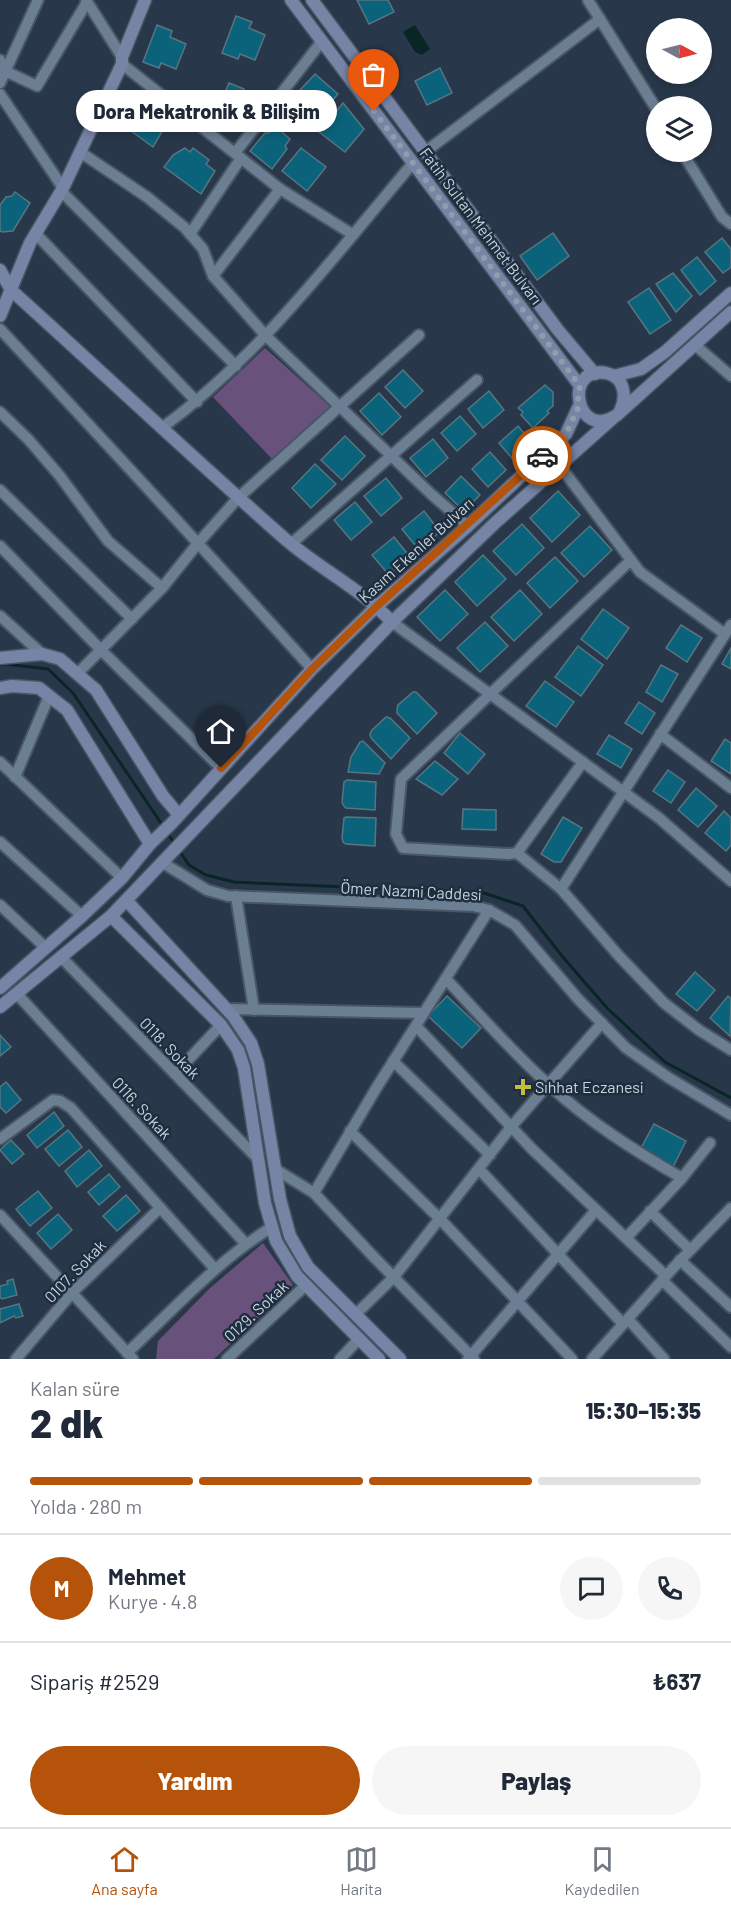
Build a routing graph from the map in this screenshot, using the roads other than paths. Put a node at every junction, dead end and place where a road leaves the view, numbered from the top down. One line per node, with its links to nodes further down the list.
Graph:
1 (38, 0): 11 (street)
2 (145, 0): 10 (street)
3 (291, 0): 8 (street, Fatih Sultan Mehmet Bulvarı)
4 (312, 0): 16 (street, Fatih Sultan Mehmet Bulvarı)
5 (588, 0): 7 (street)
6 (87, 1): 10 (street); 11 (street)
7 (600, 19): 14 (street); 16 (street)
8 (322, 41): 17 (street); 19 (street, Fatih Sultan Mehmet Bulvarı)
9 (0, 60): 11 (street)
10 (122, 61): 15 (street); 17 (street)
11 (5, 71): 12 (street)
12 (0, 83)
13 (0, 94): 21 (street)
14 (648, 96)
15 (80, 152): 21 (street); 24 (street)
16 (425, 152): 37 (street, Fatih Sultan Mehmet Bulvarı)
17 (238, 156): 20 (street); 24 (street)
18 (688, 162): 22 (street)
19 (413, 163): 25 (street); 41 (street, Fatih Sultan Mehmet Bulvarı)
20 (280, 189): 25 (street); 27 (street)
21 (62, 190): 23 (street); 36 (street)
22 (731, 224)
23 (36, 234): 28 (street); 42 (street)
24 (190, 234): 27 (street)
25 (352, 234): 34 (street)
26 (0, 270): 28 (street)
27 (213, 276): 34 (street)
28 (11, 290): 31 (street); 47 (street)
29 (731, 293): 38 (street)
30 (731, 312): 35 (street, Kasım Ekenler Bulvarı)
31 (0, 316)
32 (0, 330): 53 (street)
33 (419, 335): 44 (street)
34 (266, 336): 36 (street); 44 (street)
35 (695, 345): 39 (street); 46 (street, Kasım Ekenler Bulvarı)
36 (236, 366): 42 (street)
37 (595, 374): 38 (street); 41 (street)
38 (614, 376): 46 (street)
39 (731, 376)
40 (477, 380): 48 (street)
41 (580, 386): 43 (street)
42 (197, 402): 47 (street)
43 (579, 406): 46 (street); 52 (street, Kasım Ekenler Bulvarı)
44 (339, 407): 48 (street); 51 (street)
45 (0, 412): 57 (street)
46 (616, 414): 49 (street, Kasım Ekenler Bulvarı)
47 (163, 428): 51 (street)
48 (390, 455): 52 (street); 54 (street)
49 (560, 466): 56 (street); 61 (street, Kasım Ekenler Bulvarı)
50 (0, 490): 60 (street)
51 (238, 498): 53 (street); 54 (street)
52 (468, 526): 58 (street, Kasım Ekenler Bulvarı)
53 (198, 542): 57 (street); 66 (street)
54 (291, 544): 58 (street)
55 (0, 546): 63 (street)
56 (631, 560): 62 (street); 69 (street)
57 (162, 588): 60 (street)
58 (377, 606): 61 (street); 66 (street, Kasım Ekenler Bulvarı)
59 (0, 616): 64 (street)
60 (132, 619): 63 (street)
61 (392, 621): 69 (street); 82 (street, Kasım Ekenler Bulvarı)
62 (728, 629): 71 (street)
63 (101, 650): 67 (street); 74 (street)
64 (42, 654): 65 (street); 67 (street)
65 (0, 658)
66 (312, 669): 74 (street, Kasım Ekenler Bulvarı)
67 (77, 674): 78 (street)
68 (0, 688): 70 (street)
69 (491, 694): 73 (street); 81 (street)
70 (49, 696): 75 (street); 79 (street)
71 (660, 734): 76 (street); 77 (street)
72 (0, 762): 75 (street)
73 (583, 762): 77 (street); 81 (street)
74 (221, 768): 78 (street, Kasım Ekenler Bulvarı)
75 (15, 777): 83 (street)
76 (731, 788)
77 (623, 792): 84 (street); 85 (street)
78 (175, 819): 79 (street, Kasım Ekenler Bulvarı)
79 (153, 841): 83 (street)
80 (1, 844): 90 (street)
81 (517, 853): 85 (street)
82 (164, 861): 86 (street, Ömer Nazmi Caddesi); 87 (street)
83 (122, 878): 90 (street)
84 (731, 881)
85 (561, 889): 104 (street)
86 (236, 896): 89 (street, Ömer Nazmi Caddesi); 99 (street)
87 (127, 901): 91 (street); 98 (street)
88 (0, 905): 92 (street)
89 (489, 910): 94 (street); 101 (street, Ömer Nazmi Caddesi)
90 (82, 916): 92 (street)
91 (111, 916): 93 (street); 102 (street)
92 (46, 948): 95 (street)
93 (61, 957): 96 (street); 106 (street, 0118. Sokak)
94 (446, 979): 100 (street); 107 (street)
95 (0, 988)
96 (16, 994): 97 (street); 127 (street, 0116. Sokak)
97 (0, 1007)
98 (226, 1009): 99 (street); 115 (street)
99 (254, 1010): 100 (street)
100 (424, 1013): 103 (street)
101 (602, 1023): 107 (street); 108 (street, Ömer Nazmi Caddesi)
102 (221, 1025): 106 (street); 114 (street)
103 (416, 1026): 105 (street); 109 (street)
104 (731, 1050)
105 (393, 1061): 110 (street); 113 (street)
106 (175, 1074): 114 (street, 0118. Sokak)
107 (548, 1085): 109 (street); 117 (street)
108 (731, 1115)
109 (512, 1127): 113 (street); 121 (street)
110 (351, 1131): 118 (street); 124 (street)
111 (0, 1139): 119 (street)
112 (710, 1143): 117 (street)
113 (490, 1155): 116 (street)
114 (258, 1159): 125 (street)
115 (275, 1169): 118 (street); 138 (street)
116 (479, 1169): 124 (street); 129 (street)
117 (682, 1178): 122 (street)
118 (314, 1193): 132 (street)
119 (160, 1208): 131 (street); 135 (street, 0107. Sokak)
120 (731, 1208): 128 (street)
121 (596, 1210): 126 (street); 129 (street)
122 (650, 1211): 126 (street); 128 (street)
123 (0, 1215): 135 (street)
124 (440, 1219): 132 (street); 136 (street)
125 (272, 1227): 127 (street); 134 (street)
126 (626, 1238): 133 (street)
127 (245, 1243): 131 (street)
128 (690, 1250): 130 (street)
129 (558, 1254): 136 (street); 139 (street)
130 (680, 1260): 133 (street); 137 (street)
131 (215, 1269): 142 (street)
132 (394, 1277): 138 (street); 143 (street)
133 (664, 1278): 139 (street); 141 (street)
134 (306, 1285): 140 (street); 146 (street, 0129. Sokak)
135 (72, 1293): 142 (street); 145 (street, 0107. Sokak)
136 (517, 1301): 143 (street); 150 (street)
137 (731, 1307)
138 (356, 1314): 149 (street)
139 (626, 1322): 144 (street); 151 (street)
140 (359, 1339): 147 (street); 148 (street)
141 (731, 1347)
142 (130, 1356)
143 (471, 1358)
144 (594, 1358)
145 (16, 1359)
146 (227, 1359)
147 (340, 1359)
148 (379, 1359)
149 (400, 1359)
150 (572, 1359)
151 (664, 1359)

